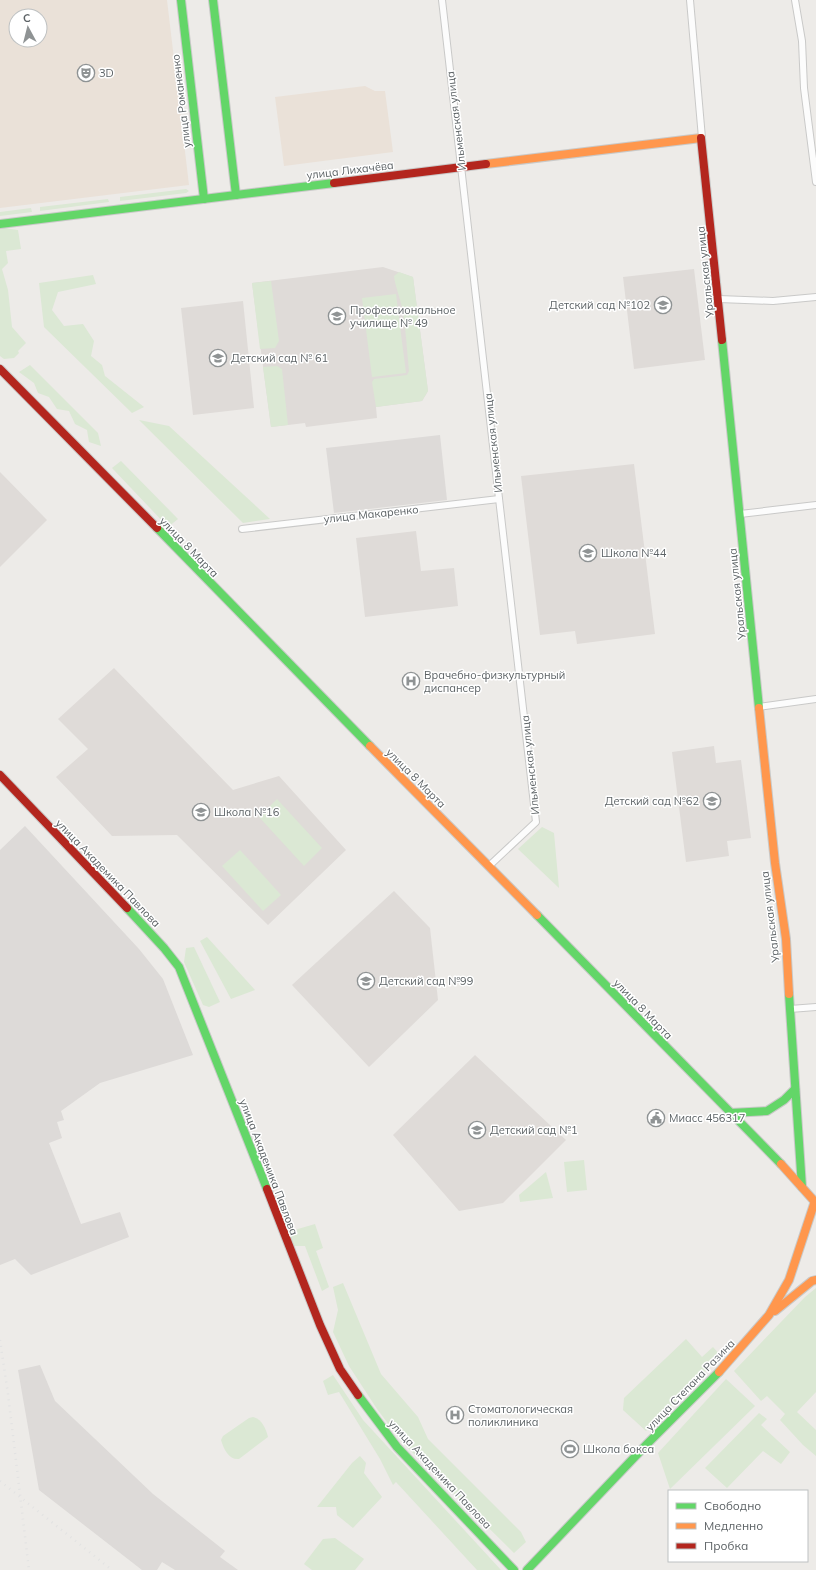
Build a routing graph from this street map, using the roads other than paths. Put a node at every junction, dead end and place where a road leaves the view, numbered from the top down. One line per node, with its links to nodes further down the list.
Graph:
1 (180, 0): 10 (main road, улица Романенко)
2 (213, 0): 9 (main road)
3 (442, 0): 7 (street, Ильменская улица)
4 (690, 0): 6 (street, Уральская улица)
5 (795, 0): 8 (street)
6 (702, 138): 7 (main road, улица Лихачёва); 13 (main road, Уральская улица)
7 (462, 167): 9 (main road, улица Лихачёва); 15 (street, Ильменская улица)
8 (816, 182)
9 (236, 195): 10 (main road, улица Лихачёва)
10 (204, 199): 11 (main road, улица Лихачёва)
11 (0, 224)
12 (816, 297): 13 (street)
13 (719, 299): 17 (main road, Уральская улица)
14 (0, 369): 22 (main road, улица 8 Марта)
15 (499, 499): 18 (street, улица Макаренко); 22 (street, Ильменская улица)
16 (816, 505): 17 (street)
17 (740, 514): 20 (main road, Уральская улица)
18 (242, 529)
19 (816, 699): 20 (street)
20 (759, 707): 24 (main road, Уральская улица)
21 (0, 775): 31 (main road, улица Академика Павлова)
22 (489, 866): 26 (main road, улица 8 Марта)
23 (816, 1007): 24 (street)
24 (790, 1009): 25 (main road, Уральская улица)
25 (795, 1089): 26 (main road); 27 (main road, Уральская улица)
26 (730, 1114): 27 (main road, улица 8 Марта)
27 (802, 1187): 28 (main road, улица 8 Марта)
28 (815, 1202): 30 (main road, улица Степана Разина)
29 (816, 1280): 30 (main road)
30 (769, 1315): 32 (main road, улица Степана Разина)
31 (514, 1570)
32 (528, 1570)

